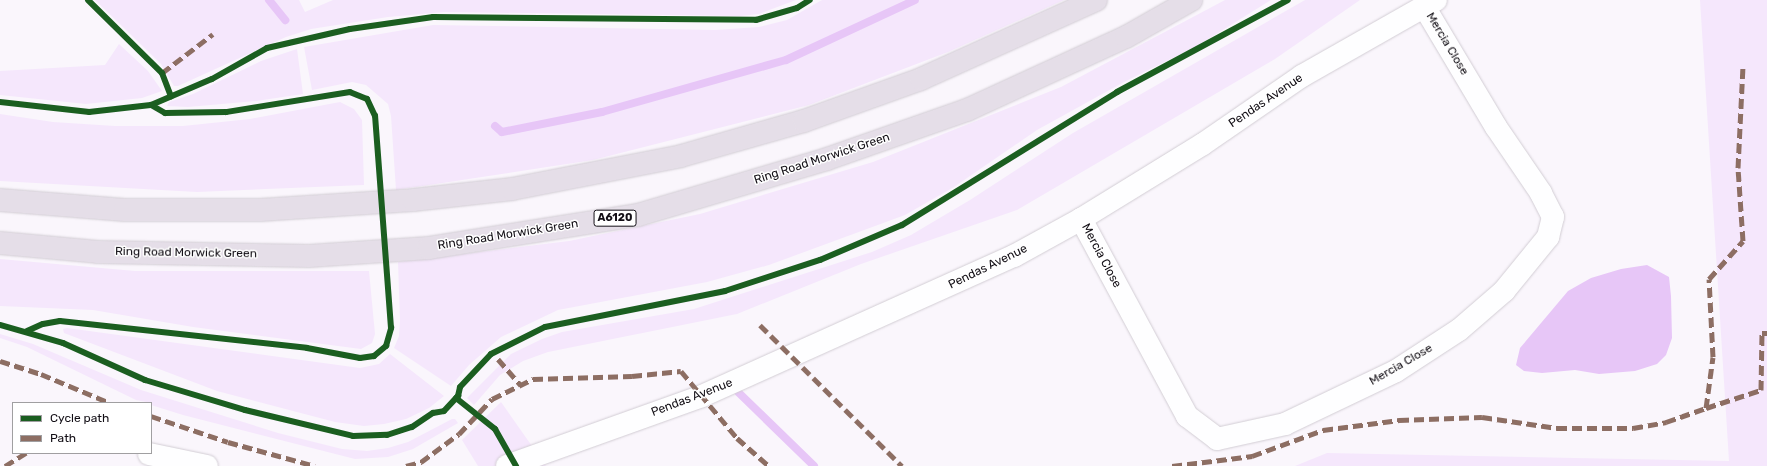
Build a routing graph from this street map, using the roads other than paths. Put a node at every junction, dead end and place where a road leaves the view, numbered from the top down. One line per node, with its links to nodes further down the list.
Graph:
1 (1096, 0): 4 (highway)
2 (1191, 0): 6 (highway, Ring Road Morwick Green / A6120)
3 (1431, 4): 5 (street, Pendas Avenue); 5 (street, Mercia Close)
4 (0, 200)
5 (1081, 219): 9 (street, Pendas Avenue)
6 (0, 243)
7 (149, 454): 8 (street)
8 (207, 466)
9 (507, 466)

